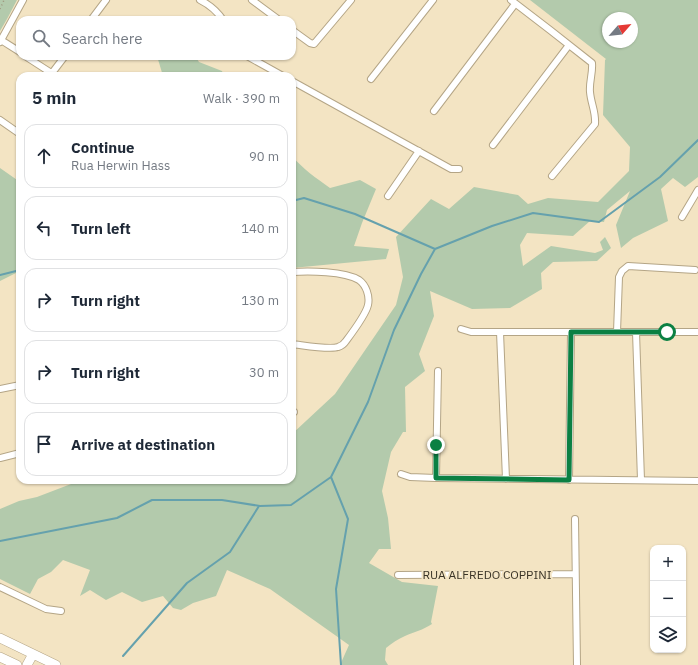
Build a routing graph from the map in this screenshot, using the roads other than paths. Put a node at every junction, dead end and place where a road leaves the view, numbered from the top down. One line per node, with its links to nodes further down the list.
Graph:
1 (23, 0): 12 (street)
2 (106, 0): 8 (street)
3 (200, 0): 9 (street)
4 (252, 0): 10 (street)
5 (351, 0): 11 (street)
6 (433, 0): 21 (street)
7 (513, 2): 13 (street); 23 (street)
8 (94, 16)
9 (220, 16)
10 (274, 16)
11 (296, 33)
12 (0, 41): 14 (street)
13 (569, 45): 26 (street); 29 (street)
14 (16, 50)
15 (32, 60): 18 (street)
16 (63, 60): 19 (street)
17 (254, 60): 20 (street)
18 (50, 72)
19 (56, 72)
20 (276, 72)
21 (371, 79)
22 (296, 83): 27 (street)
23 (434, 111)
24 (0, 120): 25 (street)
25 (16, 131)
26 (493, 145)
27 (419, 151): 28 (street); 31 (street)
28 (459, 169)
29 (552, 176)
30 (698, 190): 32 (street)
31 (388, 196)
32 (682, 217)
33 (695, 270): 38 (street)
34 (296, 272): 41 (street)
35 (460, 329): 36 (street)
36 (500, 332): 37 (street); 49 (street)
37 (571, 332): 38 (street); 50 (street)
38 (617, 332): 39 (street)
39 (636, 332): 40 (street); 51 (street)
40 (698, 332)
41 (296, 344)
42 (438, 371): 48 (street)
43 (16, 386): 44 (street)
44 (0, 389)
45 (16, 454): 46 (street)
46 (0, 458)
47 (401, 474): 48 (street)
48 (436, 478): 49 (street)
49 (506, 479): 50 (street)
50 (569, 480): 51 (street)
51 (641, 480): 52 (street)
52 (698, 481)
53 (575, 519): 54 (street)
54 (575, 574): 55 (street, RUA ALFREDO COPPINI); 65 (street)
55 (398, 575)
56 (0, 587): 57 (street)
57 (61, 611)
58 (0, 638): 59 (street)
59 (33, 654): 61 (street); 63 (street)
60 (0, 657): 62 (street)
61 (45, 663): 64 (street)
62 (17, 665)
63 (26, 665)
64 (56, 665)
65 (577, 665)

